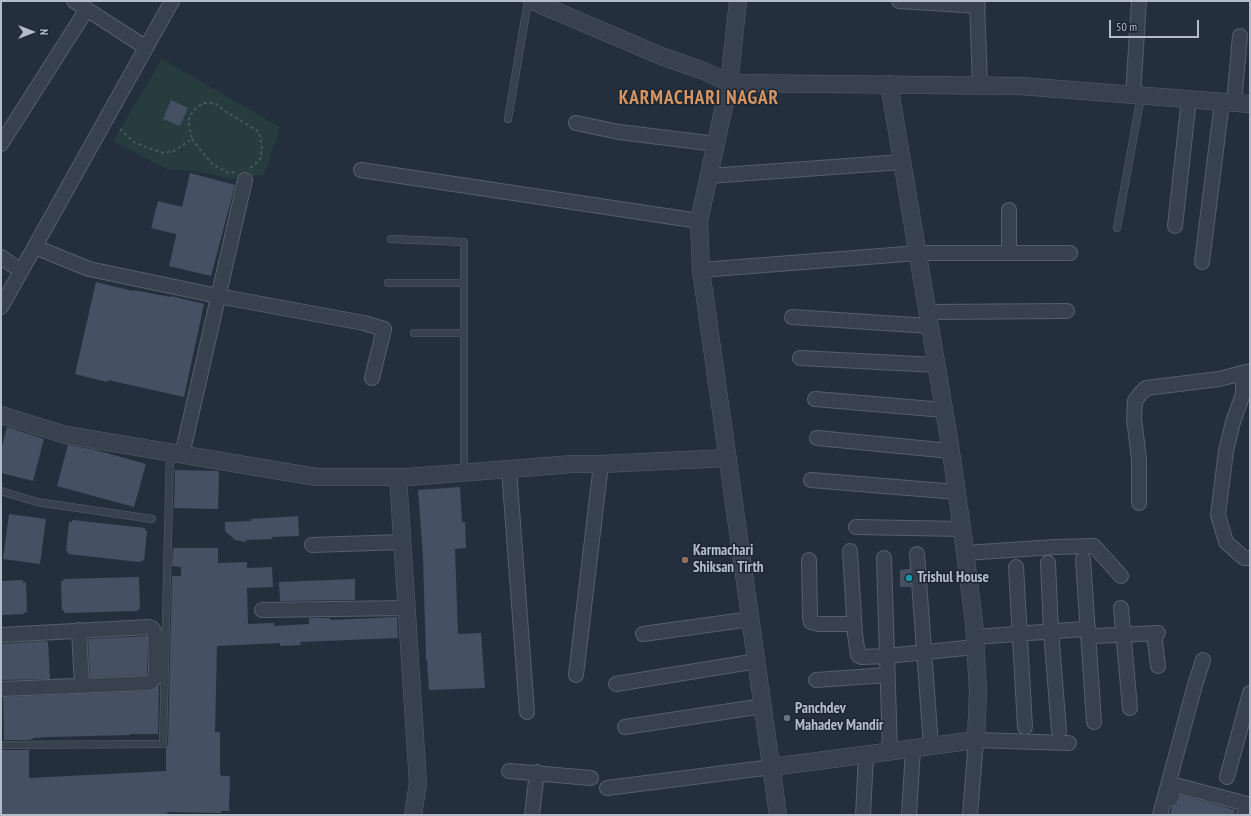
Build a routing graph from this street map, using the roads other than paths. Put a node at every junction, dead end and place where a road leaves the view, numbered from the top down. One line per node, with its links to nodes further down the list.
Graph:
1 (74, 1): 9 (street)
2 (172, 1): 11 (street)
3 (528, 1): 18 (lane)
4 (532, 1): 12 (street)
5 (738, 1): 12 (street)
6 (898, 1): 8 (street)
7 (1139, 1): 15 (street)
8 (978, 4): 14 (street)
9 (87, 9): 11 (street); 20 (street)
10 (1240, 36): 17 (street)
11 (145, 47): 31 (street)
12 (729, 83): 13 (street); 21 (street)
13 (889, 84): 14 (street); 22 (street)
14 (980, 86): 15 (street)
15 (1137, 95): 16 (street); 29 (lane)
16 (1189, 100): 17 (street); 28 (street)
17 (1235, 103): 36 (street)
18 (508, 120)
19 (576, 123): 21 (street)
20 (1, 144)
21 (716, 144): 25 (street)
22 (902, 162): 25 (street); 32 (street)
23 (361, 170): 27 (street)
24 (245, 174): 41 (street)
25 (709, 176): 27 (street)
26 (1009, 210): 33 (street)
27 (699, 221): 37 (street)
28 (1175, 226)
29 (1117, 228)
30 (391, 239): 40 (lane)
31 (34, 246): 38 (street); 41 (street)
32 (918, 253): 33 (street); 37 (street); 45 (street)
33 (1009, 253): 34 (street)
34 (1070, 253)
35 (1, 257): 38 (street)
36 (1202, 262)
37 (701, 270): 58 (street)
38 (21, 271): 42 (street)
39 (388, 282): 40 (lane)
40 (464, 283): 47 (lane)
41 (218, 296): 51 (street); 57 (street)
42 (1, 307)
43 (1066, 311): 45 (street)
44 (792, 317): 45 (street)
45 (929, 319): 49 (street)
46 (414, 333): 47 (lane)
47 (464, 333): 61 (lane)
48 (800, 358): 49 (street)
49 (937, 365): 53 (street)
50 (1247, 372): 66 (street); 76 (street)
51 (372, 378)
52 (815, 399): 53 (street)
53 (944, 410): 56 (street)
54 (1, 415): 57 (street)
55 (817, 438): 56 (street)
56 (951, 451): 65 (street)
57 (176, 454): 62 (street); 116 (lane)
58 (728, 458): 59 (street); 85 (street)
59 (601, 464): 60 (street); 100 (street)
60 (509, 469): 61 (street); 109 (street)
61 (464, 473): 62 (street)
62 (398, 477): 70 (street)
63 (811, 480): 65 (street)
64 (1, 491): 67 (lane)
65 (957, 492): 69 (street)
66 (1139, 503)
67 (152, 519)
68 (856, 526): 69 (street)
69 (962, 529): 73 (street)
70 (402, 542): 71 (street); 82 (street)
71 (312, 545)
72 (850, 551): 86 (street)
73 (965, 553): 81 (street); 94 (street)
74 (917, 554): 95 (street)
75 (884, 558): 96 (street)
76 (1250, 558)
77 (1083, 559): 88 (street)
78 (809, 560): 86 (street)
79 (1048, 563): 89 (street)
80 (1016, 567): 90 (street)
81 (1121, 576)
82 (407, 608): 84 (street); 127 (street)
83 (1121, 608): 92 (street)
84 (262, 610)
85 (751, 619): 91 (street); 98 (street)
86 (854, 624): 96 (street)
87 (79, 630): 93 (street); 104 (street); 104 (street)
88 (1087, 630): 89 (street); 92 (street); 110 (street)
89 (1051, 631): 90 (street); 113 (street)
90 (1020, 633): 94 (street); 112 (street)
91 (643, 634)
92 (1124, 634): 99 (street); 108 (street)
93 (1, 635)
94 (975, 642): 95 (street); 114 (street)
95 (924, 653): 96 (street); 117 (street)
96 (887, 656): 101 (street)
97 (1203, 660): 133 (street)
98 (757, 662): 103 (street); 107 (street)
99 (1158, 666)
100 (576, 675)
101 (888, 675): 102 (street); 119 (street)
102 (816, 680)
103 (616, 684)
104 (82, 686): 105 (street)
105 (1, 689)
106 (1250, 693): 124 (street)
107 (763, 706): 111 (street); 121 (street)
108 (1130, 708)
109 (527, 712)
110 (1094, 722)
111 (625, 727)
112 (1025, 727)
113 (1059, 730)
114 (976, 740): 115 (street); 117 (street); 132 (street)
115 (1069, 743)
116 (1, 745)
117 (931, 746): 118 (street)
118 (913, 749): 119 (street); 131 (street)
119 (890, 752): 120 (street)
120 (866, 755): 121 (street); 130 (street)
121 (772, 767): 126 (street); 129 (street)
122 (509, 771): 123 (street)
123 (537, 772): 125 (street); 128 (street)
124 (1227, 777)
125 (591, 778)
126 (607, 788)
127 (413, 815)
128 (532, 815)
129 (778, 815)
130 (863, 815)
131 (909, 815)
132 (970, 815)
133 (1160, 815)
134 (1167, 815): 135 (street)
135 (1244, 815)

